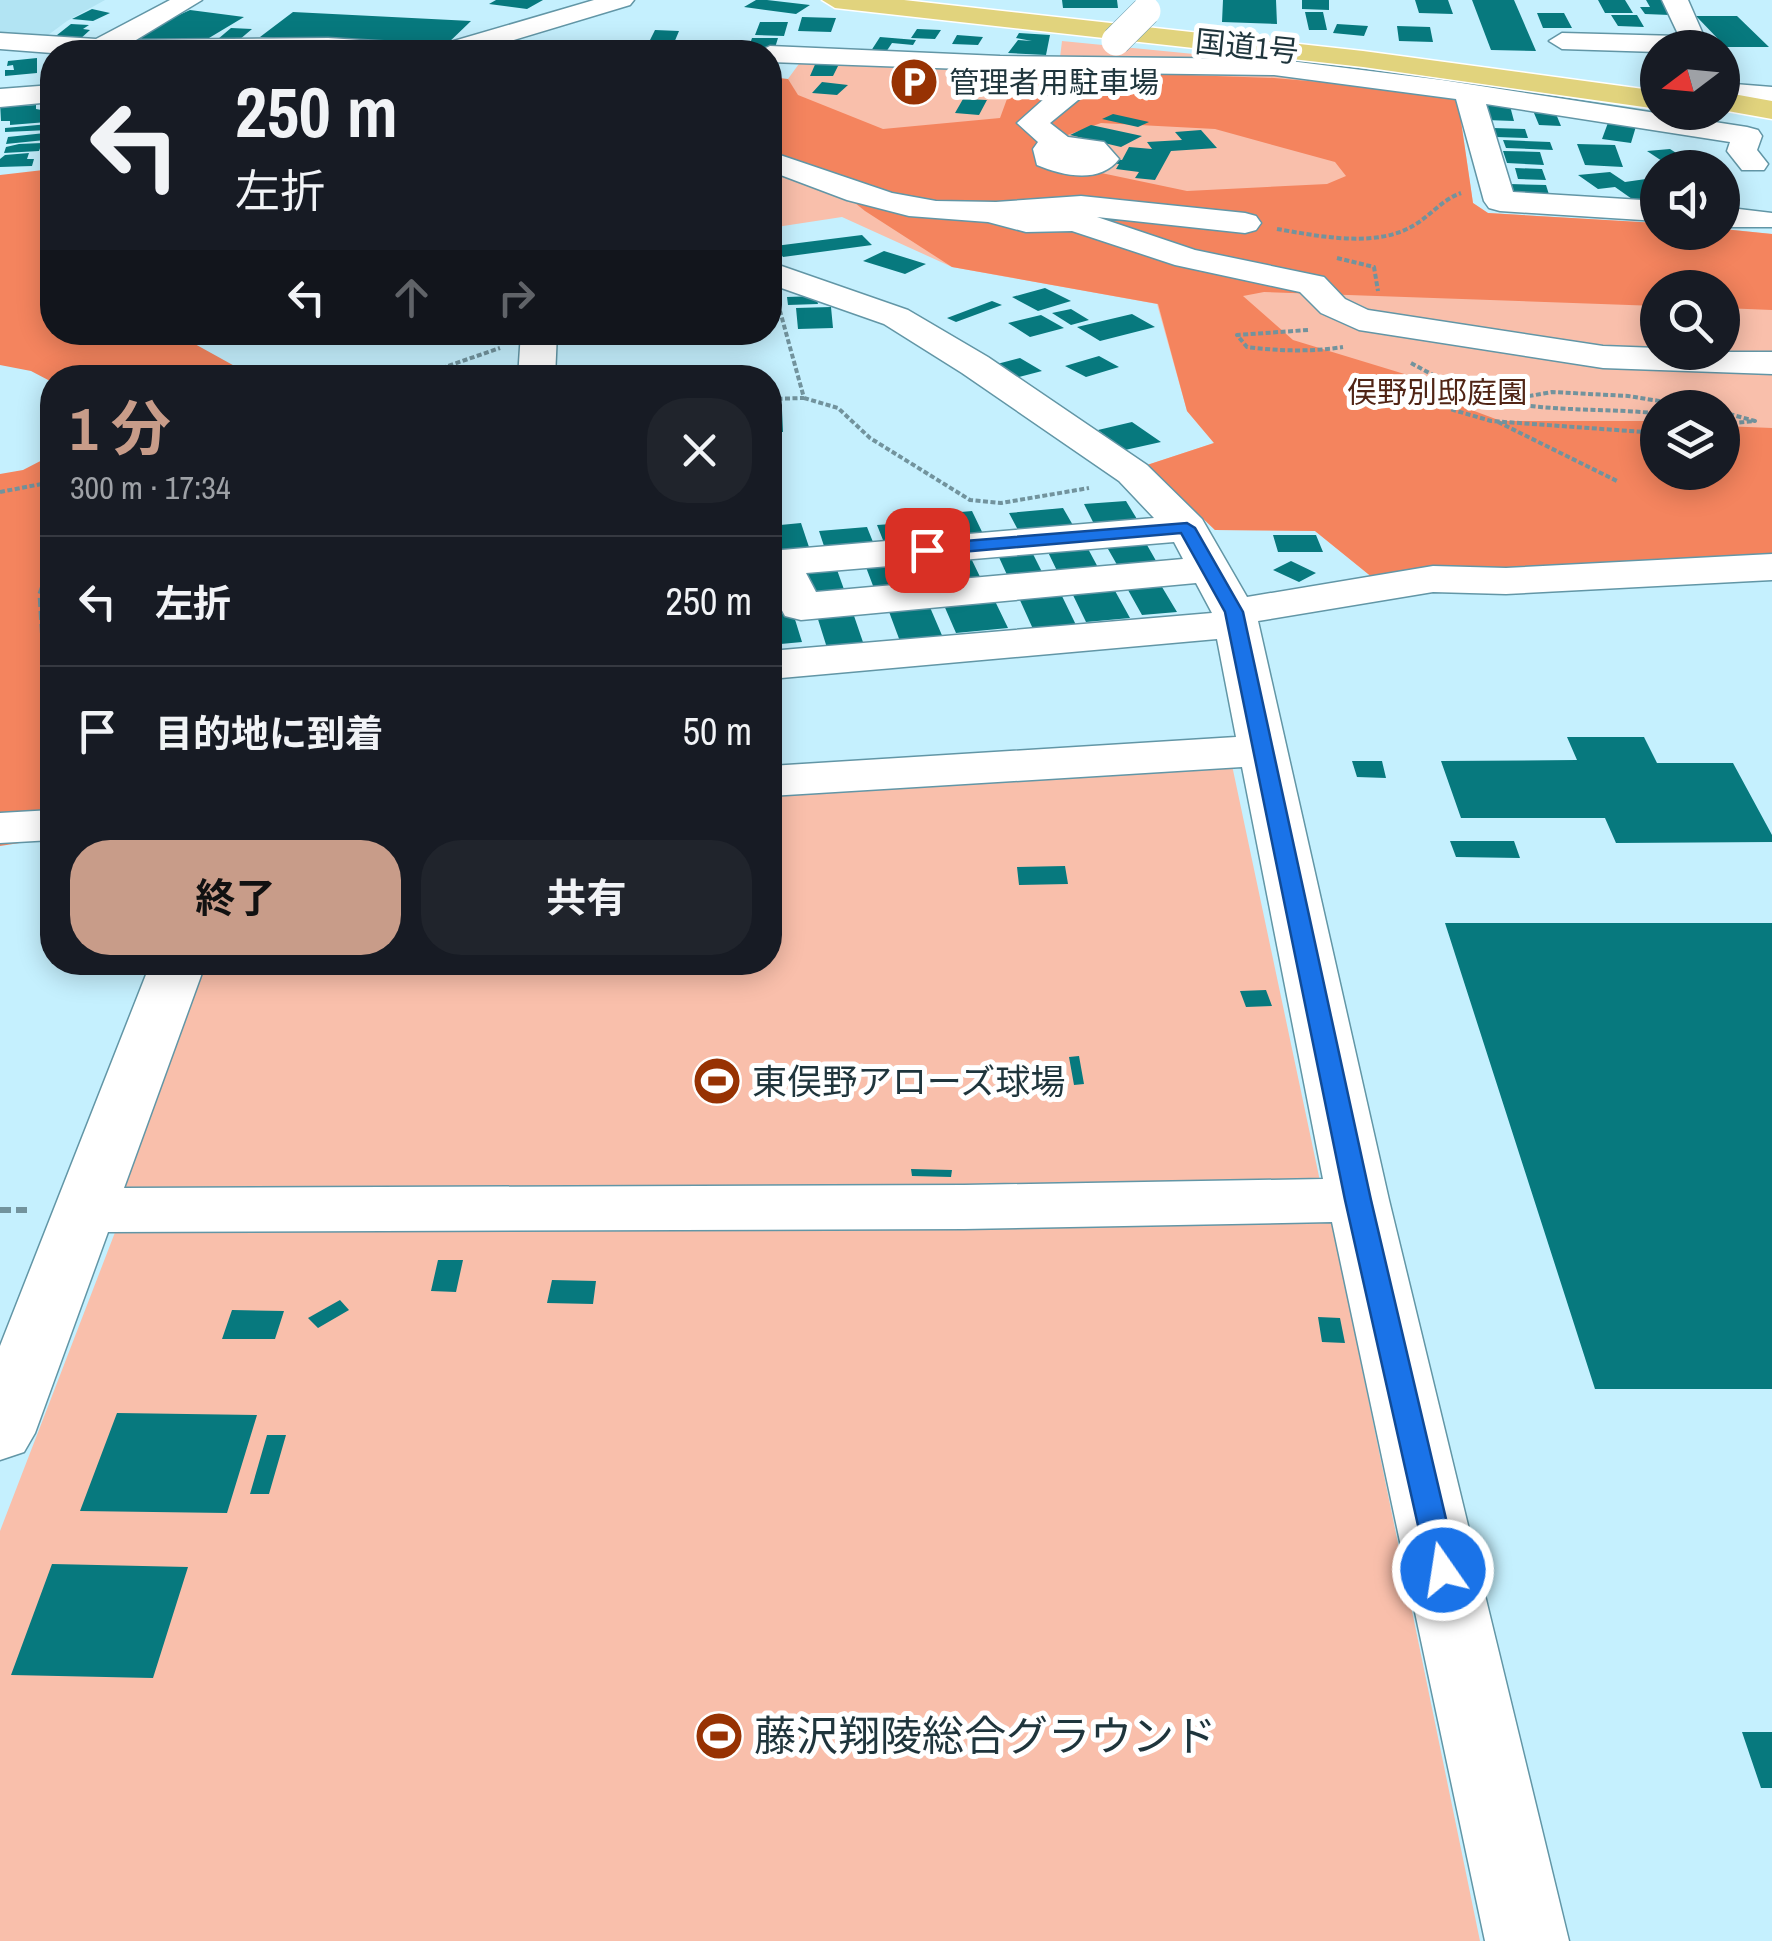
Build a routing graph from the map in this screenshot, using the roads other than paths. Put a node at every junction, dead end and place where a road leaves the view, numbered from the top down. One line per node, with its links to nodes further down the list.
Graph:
1 (188, 0): 7 (street)
2 (621, 0): 8 (street)
3 (835, 0): 22 (highway, 国道1号)
4 (915, 0): 16 (highway, 国道1号)
5 (1675, 0): 11 (street)
6 (1150, 6): 14 (street, bridge)
7 (116, 40)
8 (491, 40)
9 (0, 41): 12 (street)
10 (1562, 42): 11 (street)
11 (1602, 43): 15 (street)
12 (40, 44)
13 (782, 54): 14 (street)
14 (1115, 57): 19 (street); 27 (street)
15 (1640, 65)
16 (1627, 86): 18 (street)
17 (1740, 86): 25 (street)
18 (1640, 87)
19 (1470, 92): 28 (street); 30 (street)
20 (40, 95): 23 (street)
21 (1740, 95): 25 (street)
22 (1640, 97)
23 (0, 98)
24 (1740, 101): 25 (highway)
25 (1771, 102): 26 (highway)
26 (1740, 108)
27 (1060, 145)
28 (1753, 164)
29 (782, 165): 31 (street)
30 (1640, 210)
31 (996, 212): 34 (street); 36 (street)
32 (1740, 218): 33 (street)
33 (1762, 220)
34 (1245, 223)
35 (782, 292): 40 (street)
36 (1772, 363)
37 (782, 562): 40 (street)
38 (1772, 567): 40 (street)
39 (782, 568): 40 (street)
40 (1218, 583): 41 (street); 42 (street)
41 (782, 663)
42 (1262, 754): 43 (street); 47 (street)
43 (782, 780)
44 (40, 826): 45 (street)
45 (0, 828)
46 (175, 975): 48 (street)
47 (1358, 1200): 48 (street); 50 (street)
48 (85, 1210): 49 (street)
49 (0, 1433)
50 (1527, 1941)

